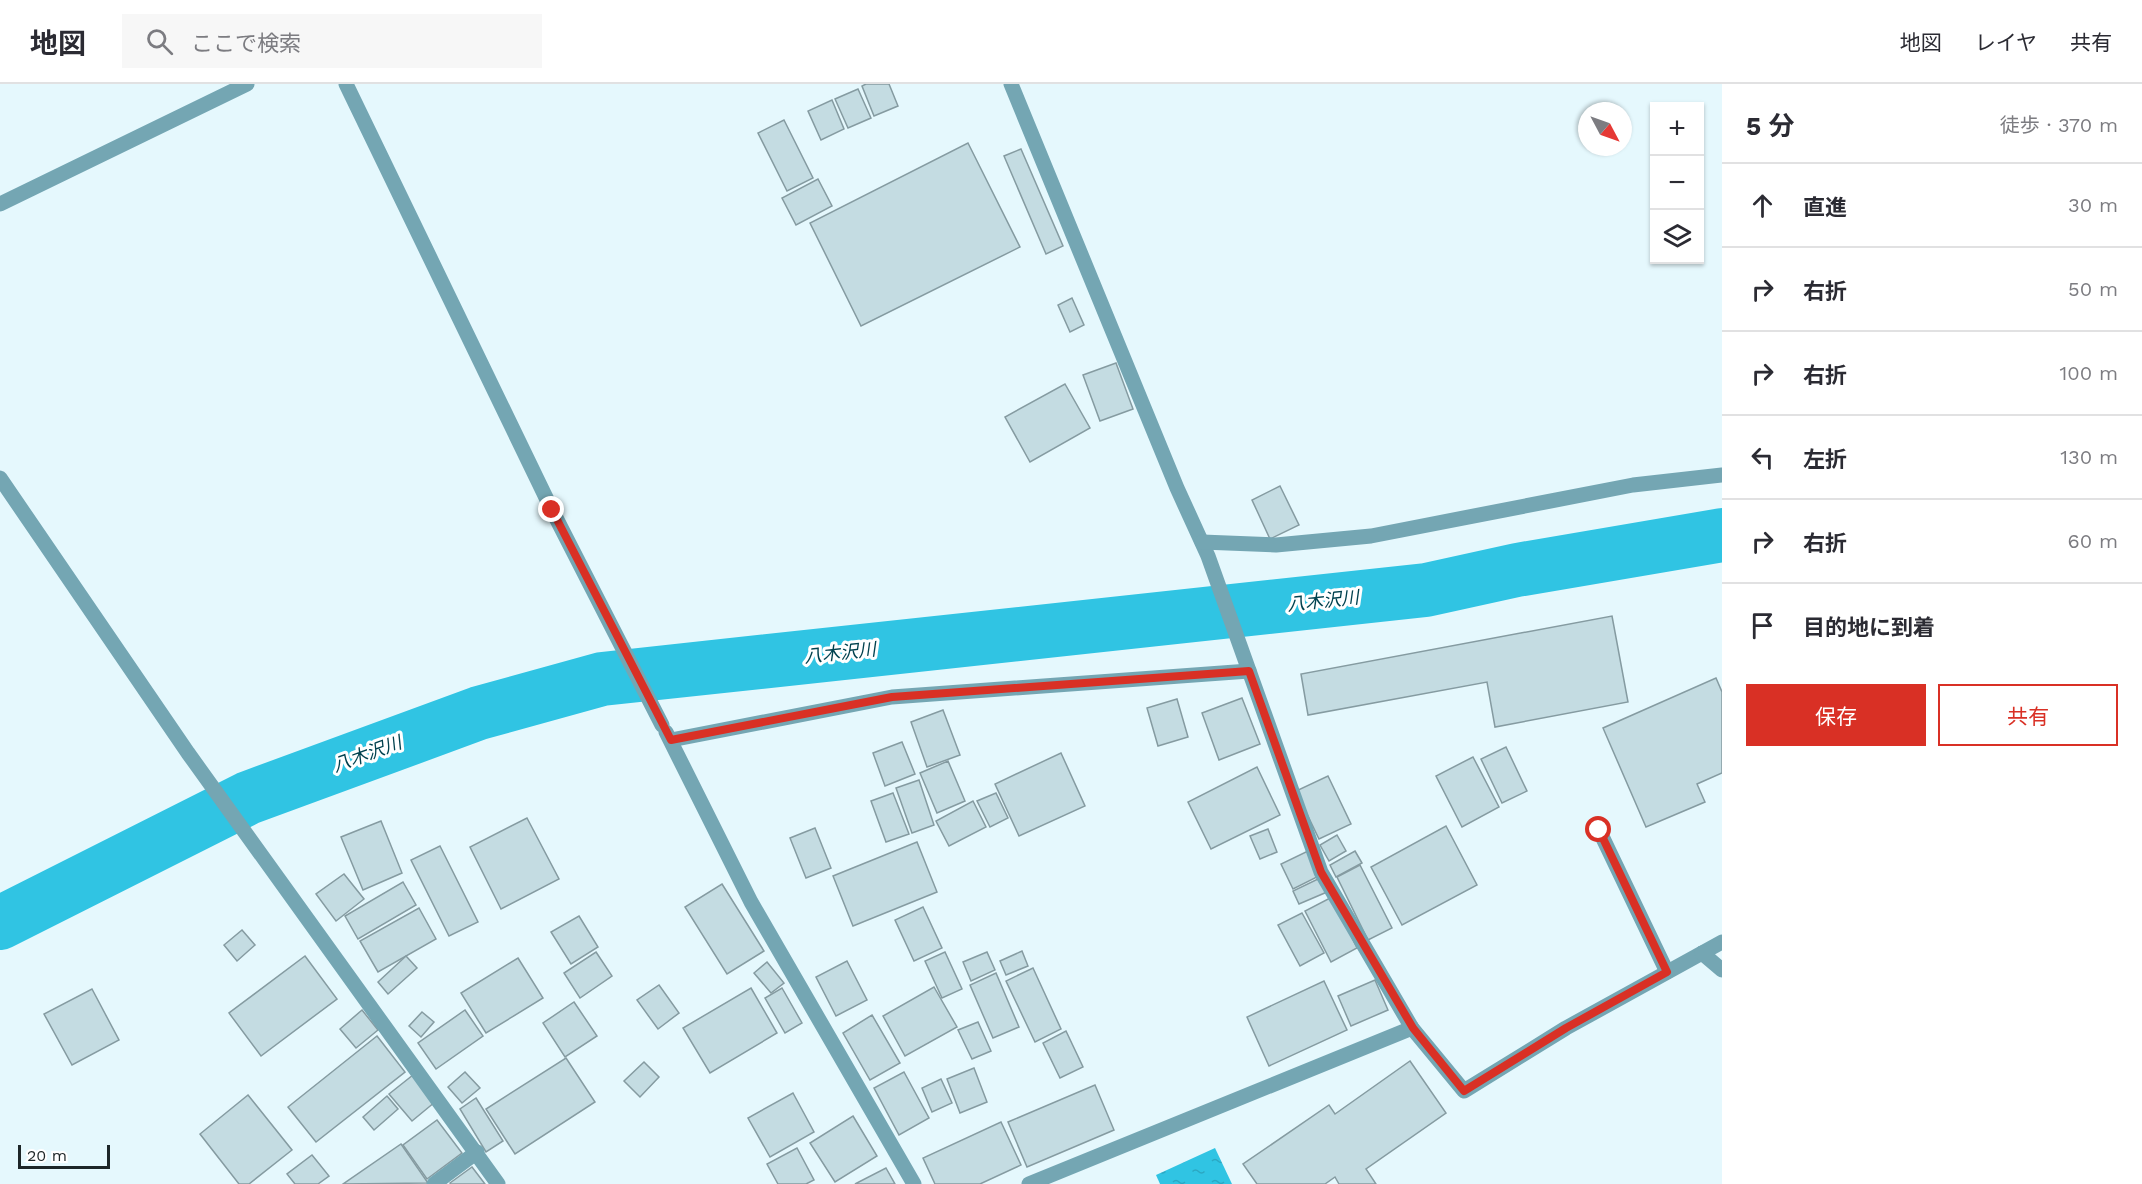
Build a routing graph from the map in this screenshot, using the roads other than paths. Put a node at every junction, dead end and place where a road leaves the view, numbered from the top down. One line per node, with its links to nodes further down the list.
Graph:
1 (247, 84): 4 (street)
2 (346, 84): 9 (street)
3 (1011, 84): 7 (street)
4 (0, 204)
5 (1722, 475): 7 (street)
6 (0, 478): 16 (street)
7 (1205, 549): 8 (street)
8 (1249, 671): 9 (street); 15 (street)
9 (671, 740): 19 (street)
10 (1599, 830): 14 (street)
11 (1722, 942): 12 (street)
12 (1702, 953): 13 (street); 14 (street)
13 (1722, 970)
14 (1667, 972): 15 (street)
15 (1413, 1028): 20 (street)
16 (477, 1152): 17 (street); 18 (street)
17 (434, 1184)
18 (498, 1184)
19 (914, 1184)
20 (1029, 1184)

